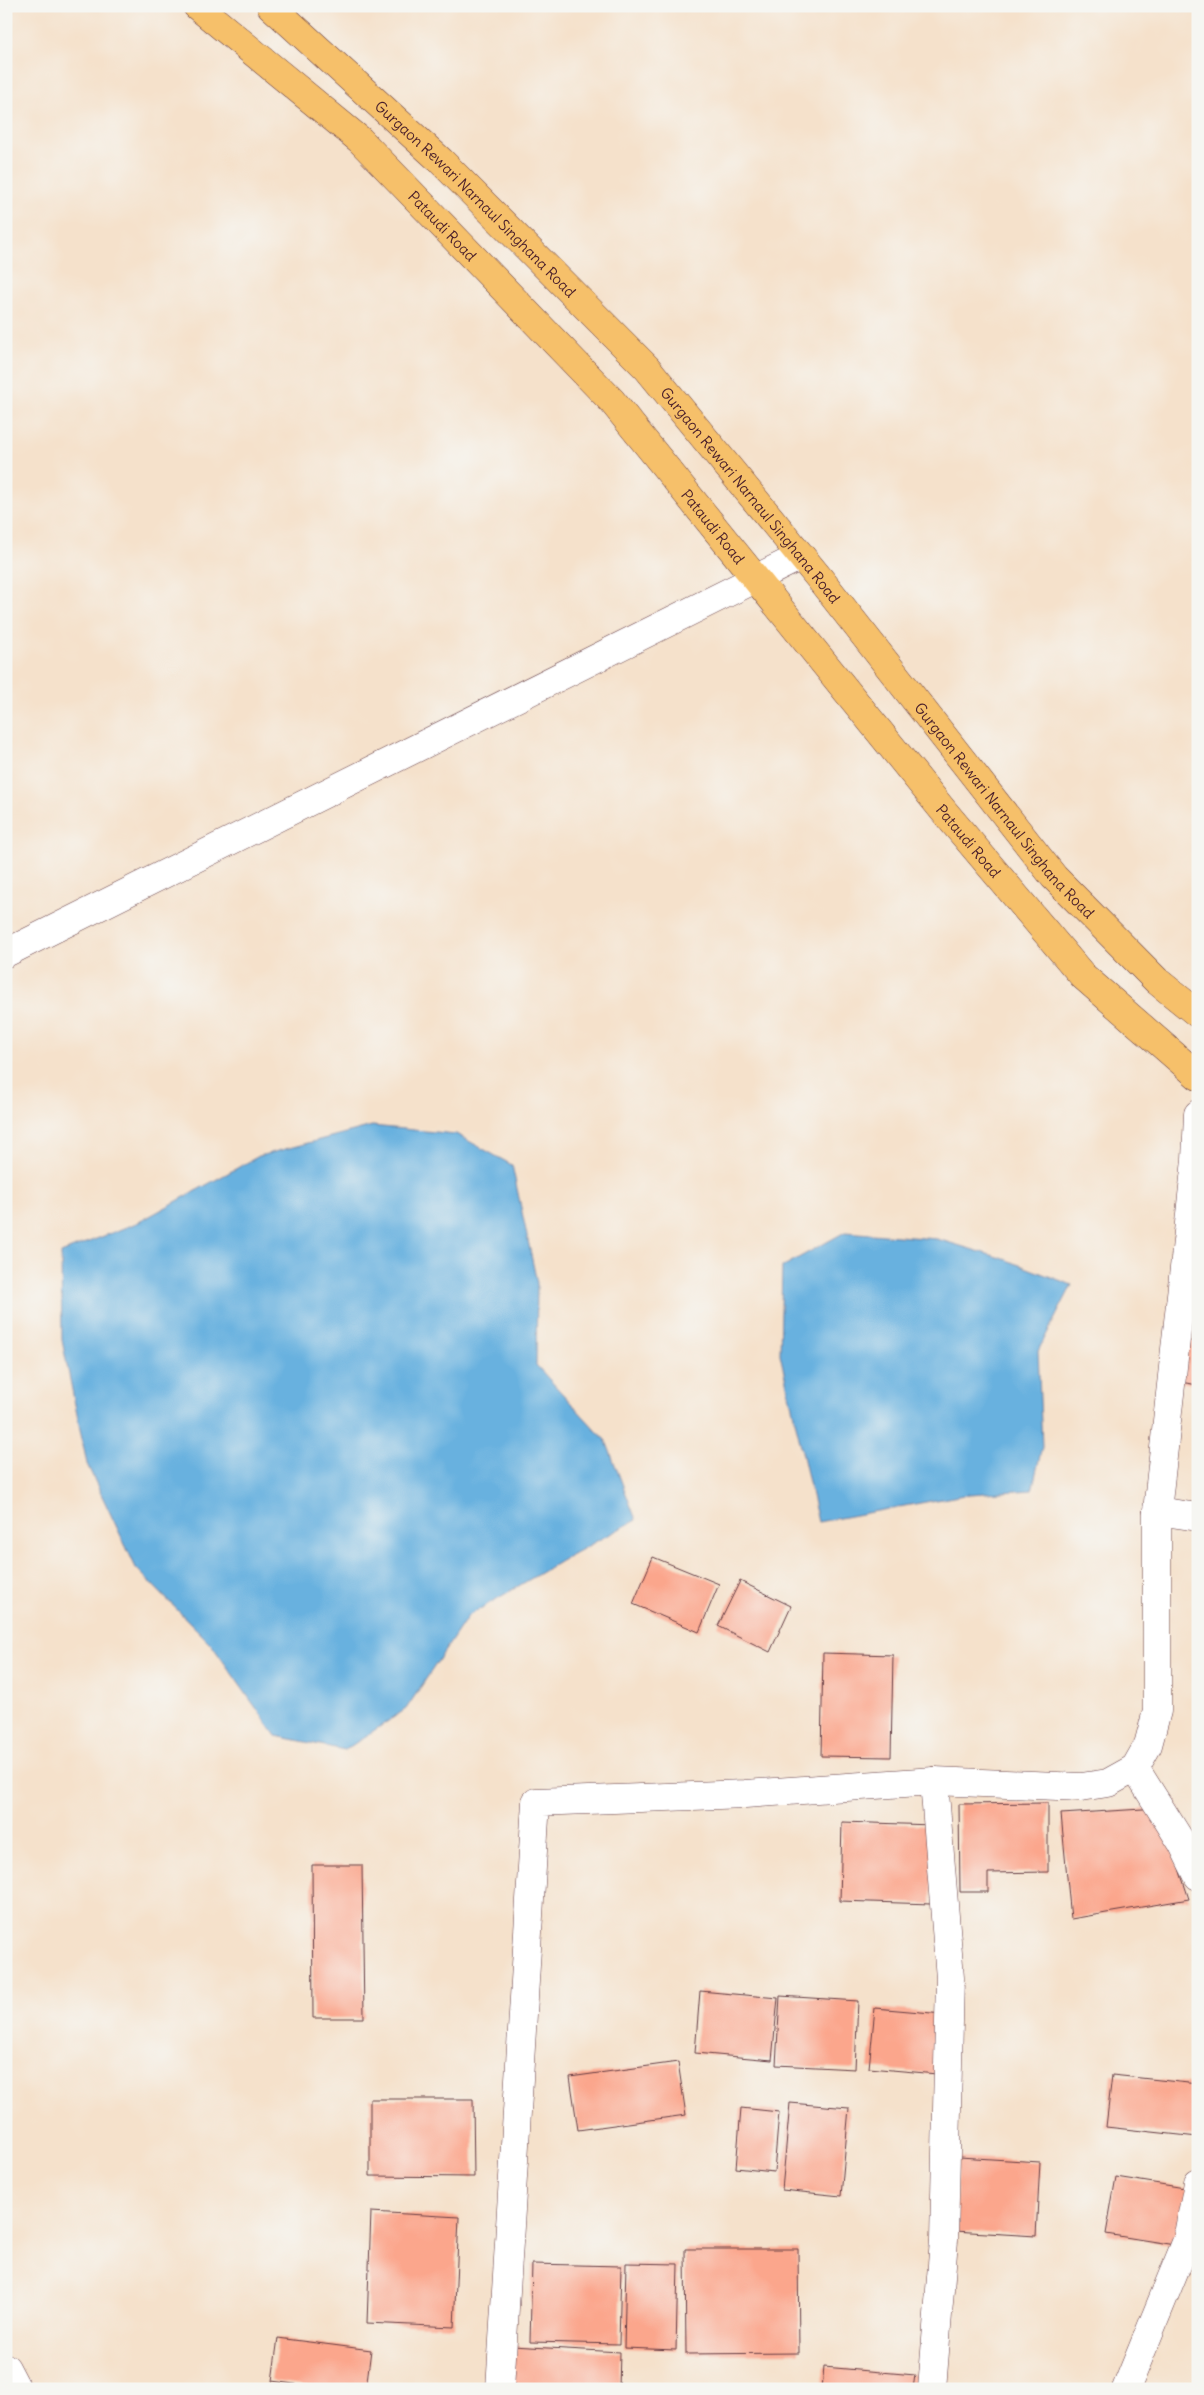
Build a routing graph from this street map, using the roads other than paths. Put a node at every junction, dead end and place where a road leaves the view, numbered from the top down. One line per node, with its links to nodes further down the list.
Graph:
1 (197, 6): 4 (main road, Pataudi Road)
2 (271, 6): 3 (main road, Gurgaon Rewari Narnaul Singhana Road)
3 (802, 556): 4 (street); 6 (main road, Gurgaon Rewari Narnaul Singhana Road)
4 (756, 579): 5 (street); 7 (main road, Pataudi Road)
5 (6, 953)
6 (1198, 1014)
7 (1198, 1076)
8 (1198, 1114): 9 (street)
9 (1157, 1511): 10 (street); 11 (street)
10 (1198, 1517)
11 (1134, 1768): 12 (street); 13 (street)
12 (934, 1781): 18 (street); 19 (street)
13 (1198, 1876)
14 (1198, 2183): 15 (street)
15 (1192, 2243): 20 (street)
16 (6, 2368): 17 (street)
17 (17, 2389)
18 (500, 2389)
19 (932, 2389)
20 (1126, 2389)

